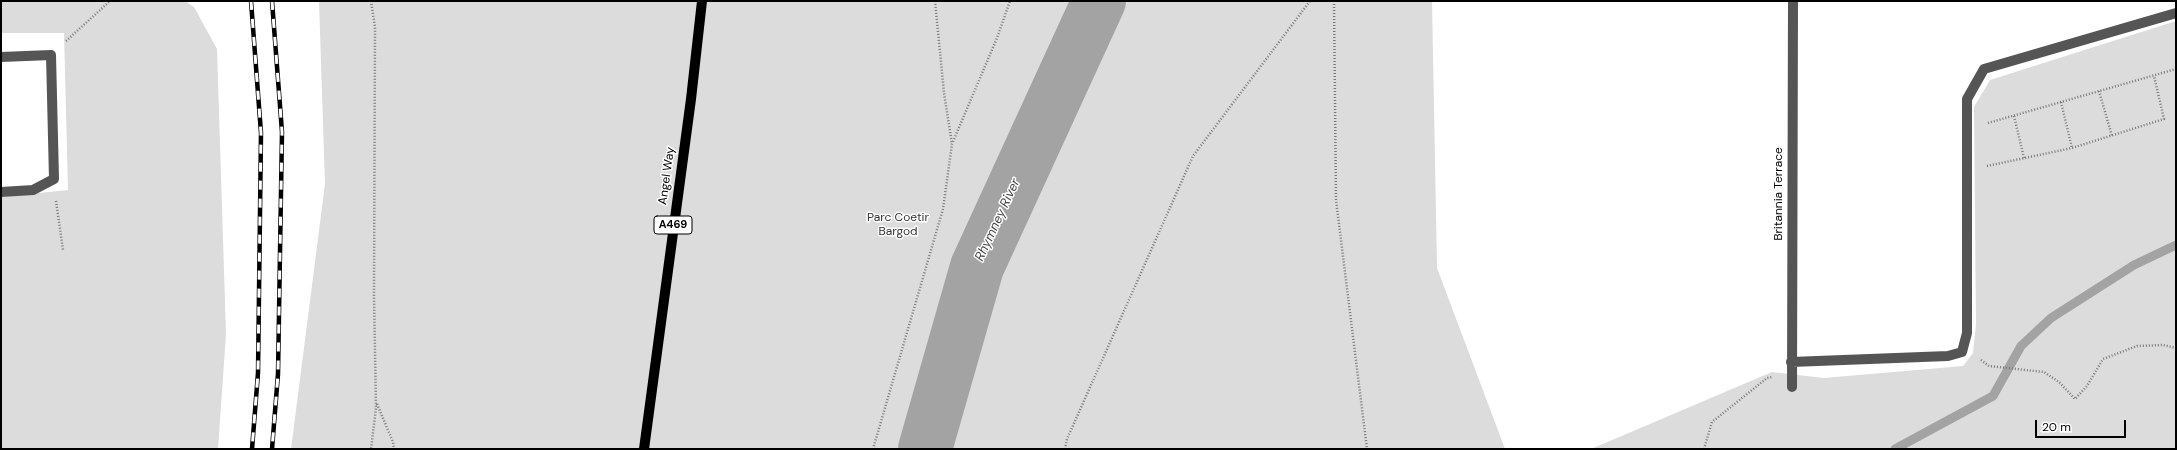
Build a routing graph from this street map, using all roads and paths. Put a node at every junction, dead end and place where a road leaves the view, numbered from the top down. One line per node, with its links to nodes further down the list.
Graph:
1 (110, 1): 10 (path)
2 (371, 1): 31 (path)
3 (702, 1): 34 (main road, Angel Way / A469)
4 (935, 1): 19 (path)
5 (1010, 1): 19 (path)
6 (1310, 1): 36 (path)
7 (1334, 1): 37 (path)
8 (1793, 1): 27 (street, Britannia Terrace)
9 (2176, 13): 17 (street)
10 (51, 55): 11 (street); 23 (street)
11 (1, 57)
12 (2176, 69): 13 (path)
13 (2154, 76): 14 (path); 18 (path)
14 (2099, 91): 15 (path); 18 (path)
15 (2061, 102): 16 (path); 20 (path)
16 (2014, 116): 17 (path); 21 (path)
17 (1966, 127): 22 (street)
18 (2112, 136): 20 (path)
19 (952, 144): 35 (path)
20 (2072, 148): 21 (path)
21 (2024, 158): 22 (path)
22 (1966, 169): 27 (street)
23 (54, 178): 24 (street); 25 (path)
24 (1, 192)
25 (63, 250)
26 (2176, 348): 28 (path)
27 (1791, 362): 30 (street, Britannia Terrace)
28 (1989, 366)
29 (1767, 378): 38 (path)
30 (1792, 388)
31 (376, 402): 32 (path); 33 (path)
32 (371, 449)
33 (394, 449)
34 (644, 449)
35 (873, 449)
36 (1065, 449)
37 (1367, 449)
38 (1704, 449)

